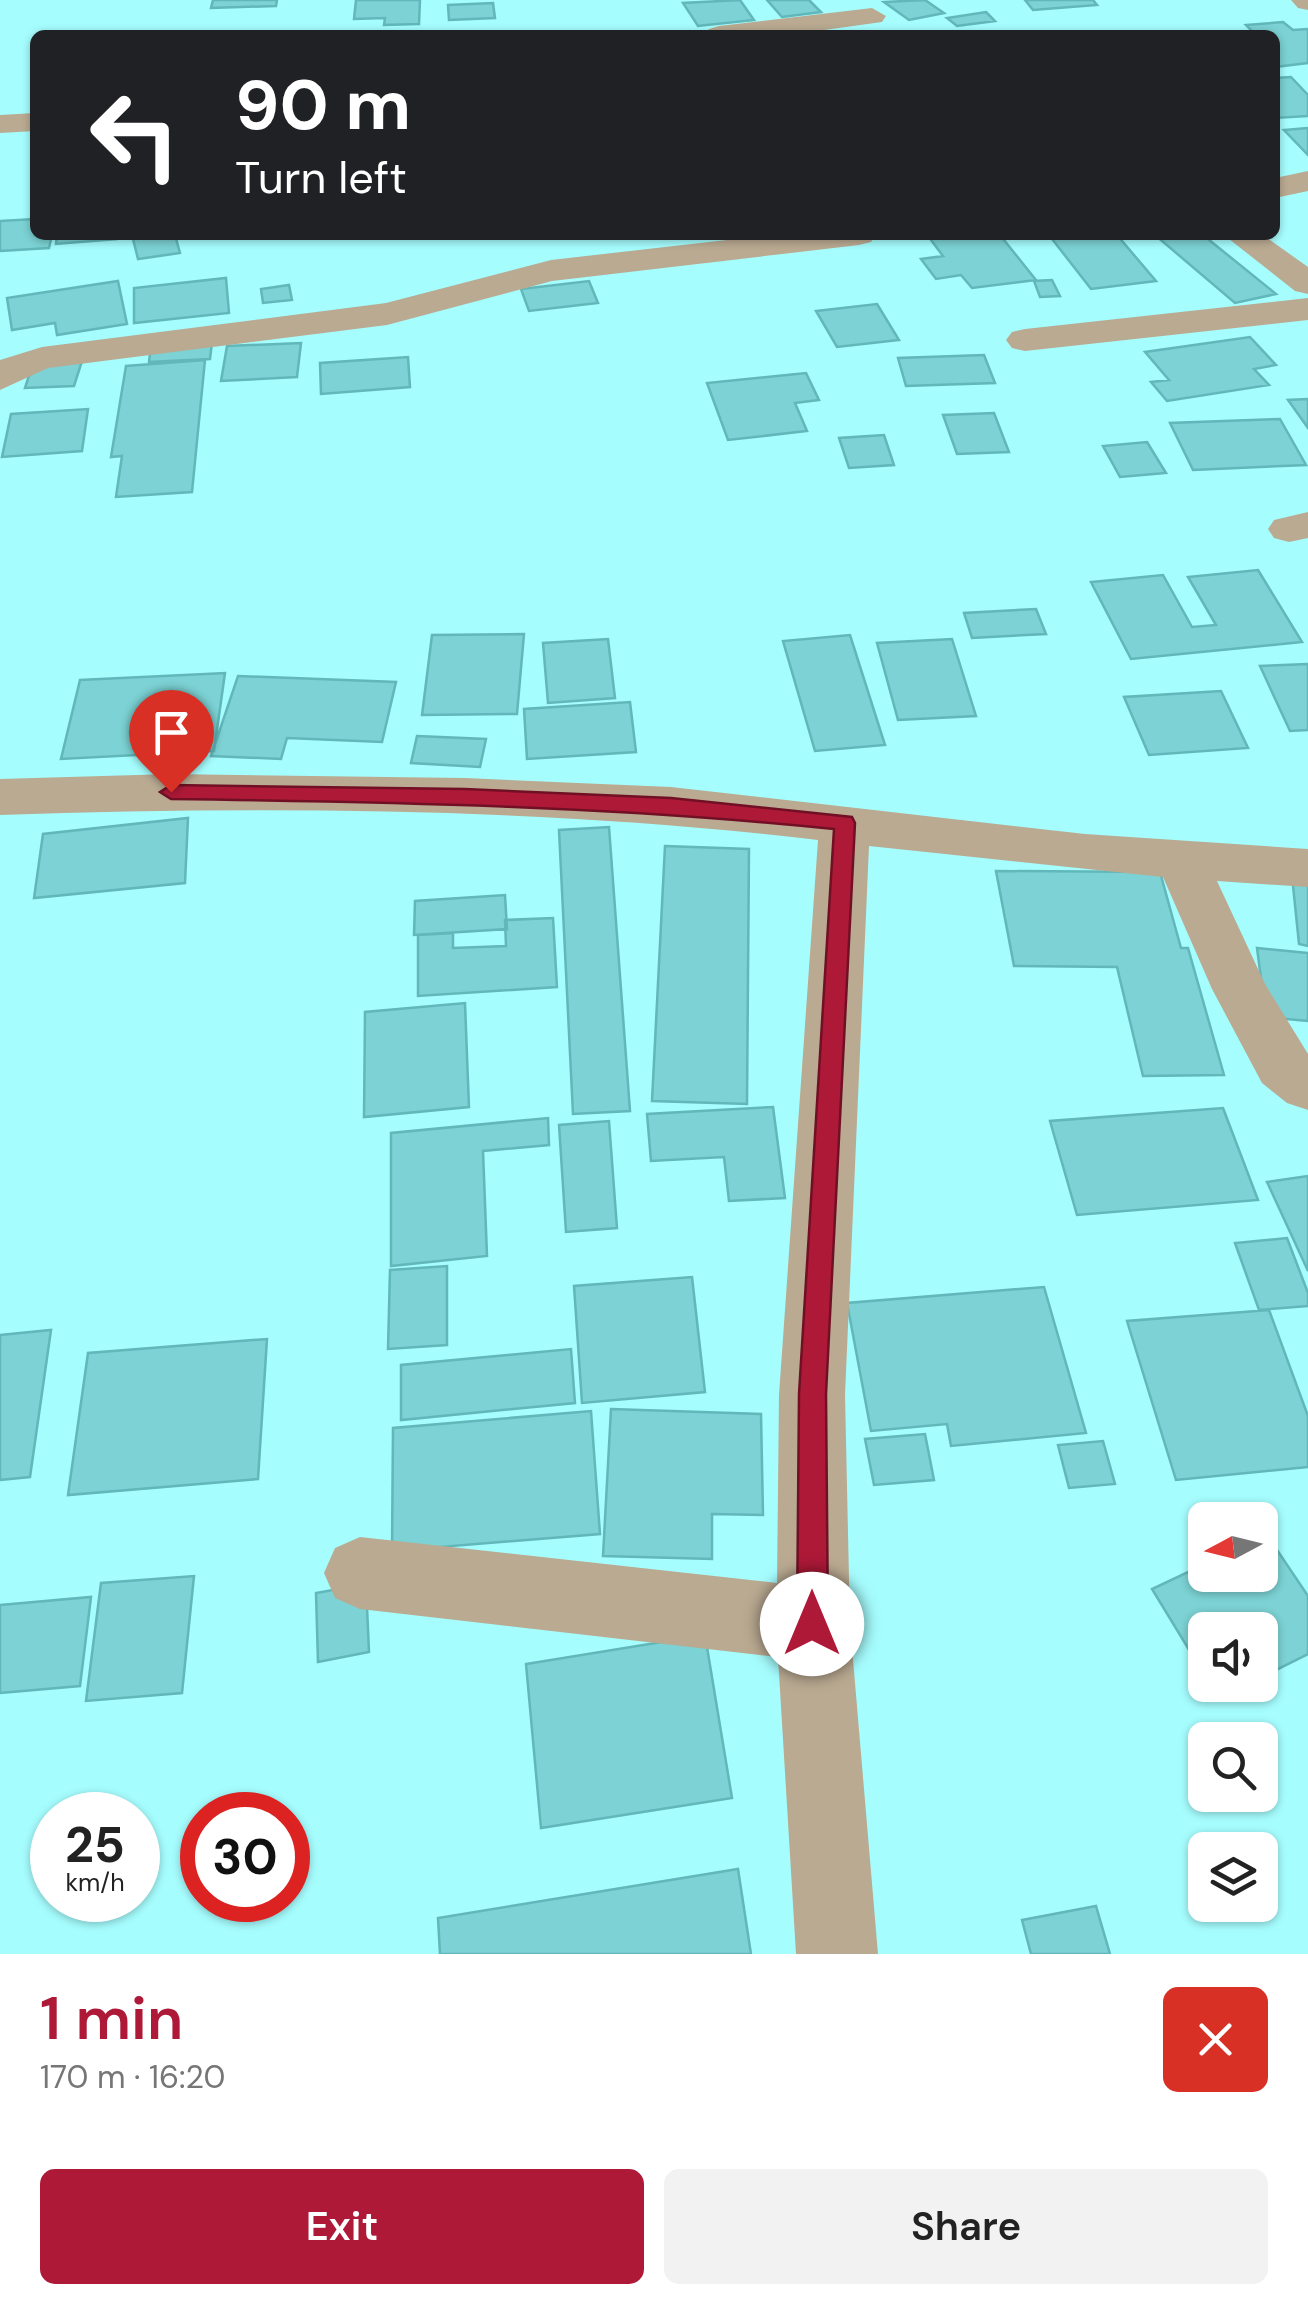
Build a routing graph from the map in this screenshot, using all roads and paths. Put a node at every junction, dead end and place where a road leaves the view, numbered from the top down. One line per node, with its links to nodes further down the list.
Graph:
1 (847, 0): 2 (street)
2 (872, 16): 3 (street); 4 (street)
3 (759, 30)
4 (894, 30)
5 (30, 122): 6 (street)
6 (0, 124)
7 (1308, 181): 8 (street)
8 (1280, 187)
9 (815, 240): 14 (street)
10 (1247, 240): 11 (street)
11 (1308, 283)
12 (1308, 309): 13 (street)
13 (1025, 340)
14 (0, 380)
15 (0, 797): 16 (street)
16 (845, 823): 17 (street); 21 (street)
17 (1182, 861): 18 (street); 19 (street)
18 (1308, 868)
19 (1308, 1086)
20 (360, 1572): 21 (street)
21 (812, 1624): 22 (street)
22 (837, 1954)

